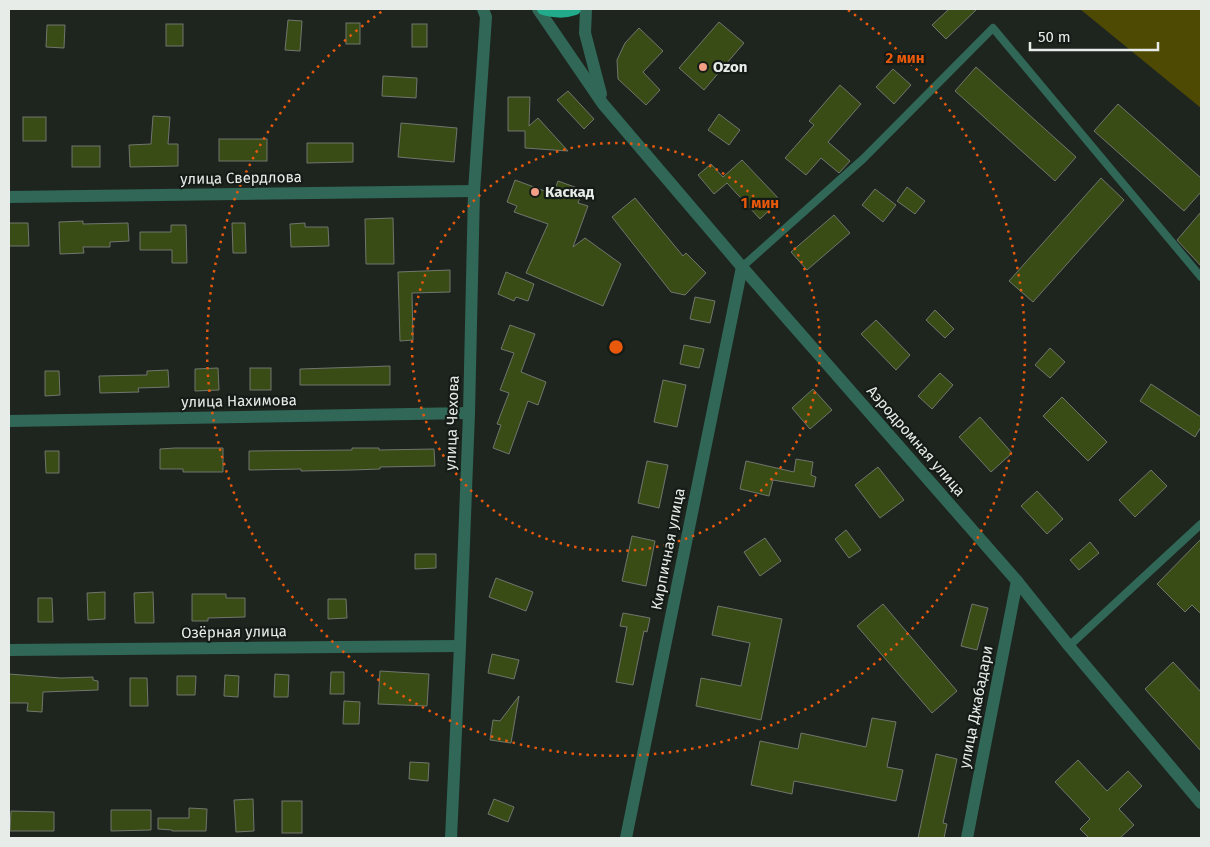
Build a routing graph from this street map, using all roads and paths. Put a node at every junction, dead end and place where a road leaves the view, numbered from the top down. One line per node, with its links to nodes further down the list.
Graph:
1 (483, 9): 7 (street, улица Чехова)
2 (538, 9): 6 (street, Аэродромная улица)
3 (543, 9): 4 (main road)
4 (575, 9)
5 (586, 9): 6 (street, Аэродромная улица)
6 (604, 104): 9 (street, Аэродромная улица)
7 (474, 191): 8 (street, улица Свердлова); 11 (street, улица Чехова)
8 (9, 198)
9 (742, 267): 10 (lane); 14 (street, Аэродромная улица); 20 (street, Кирпичная улица)
10 (1201, 276)
11 (469, 413): 12 (street, улица Нахимова); 15 (street, улица Чехова)
12 (9, 421)
13 (1201, 524): 16 (lane)
14 (1017, 581): 16 (street, Аэродромная улица); 21 (street, улица Джабадари)
15 (460, 646): 17 (street, Озёрная улица); 19 (street, улица Чехова)
16 (1069, 646): 18 (street, Аэродромная улица)
17 (9, 650)
18 (1201, 803)
19 (451, 838)
20 (626, 838)
21 (967, 838)

